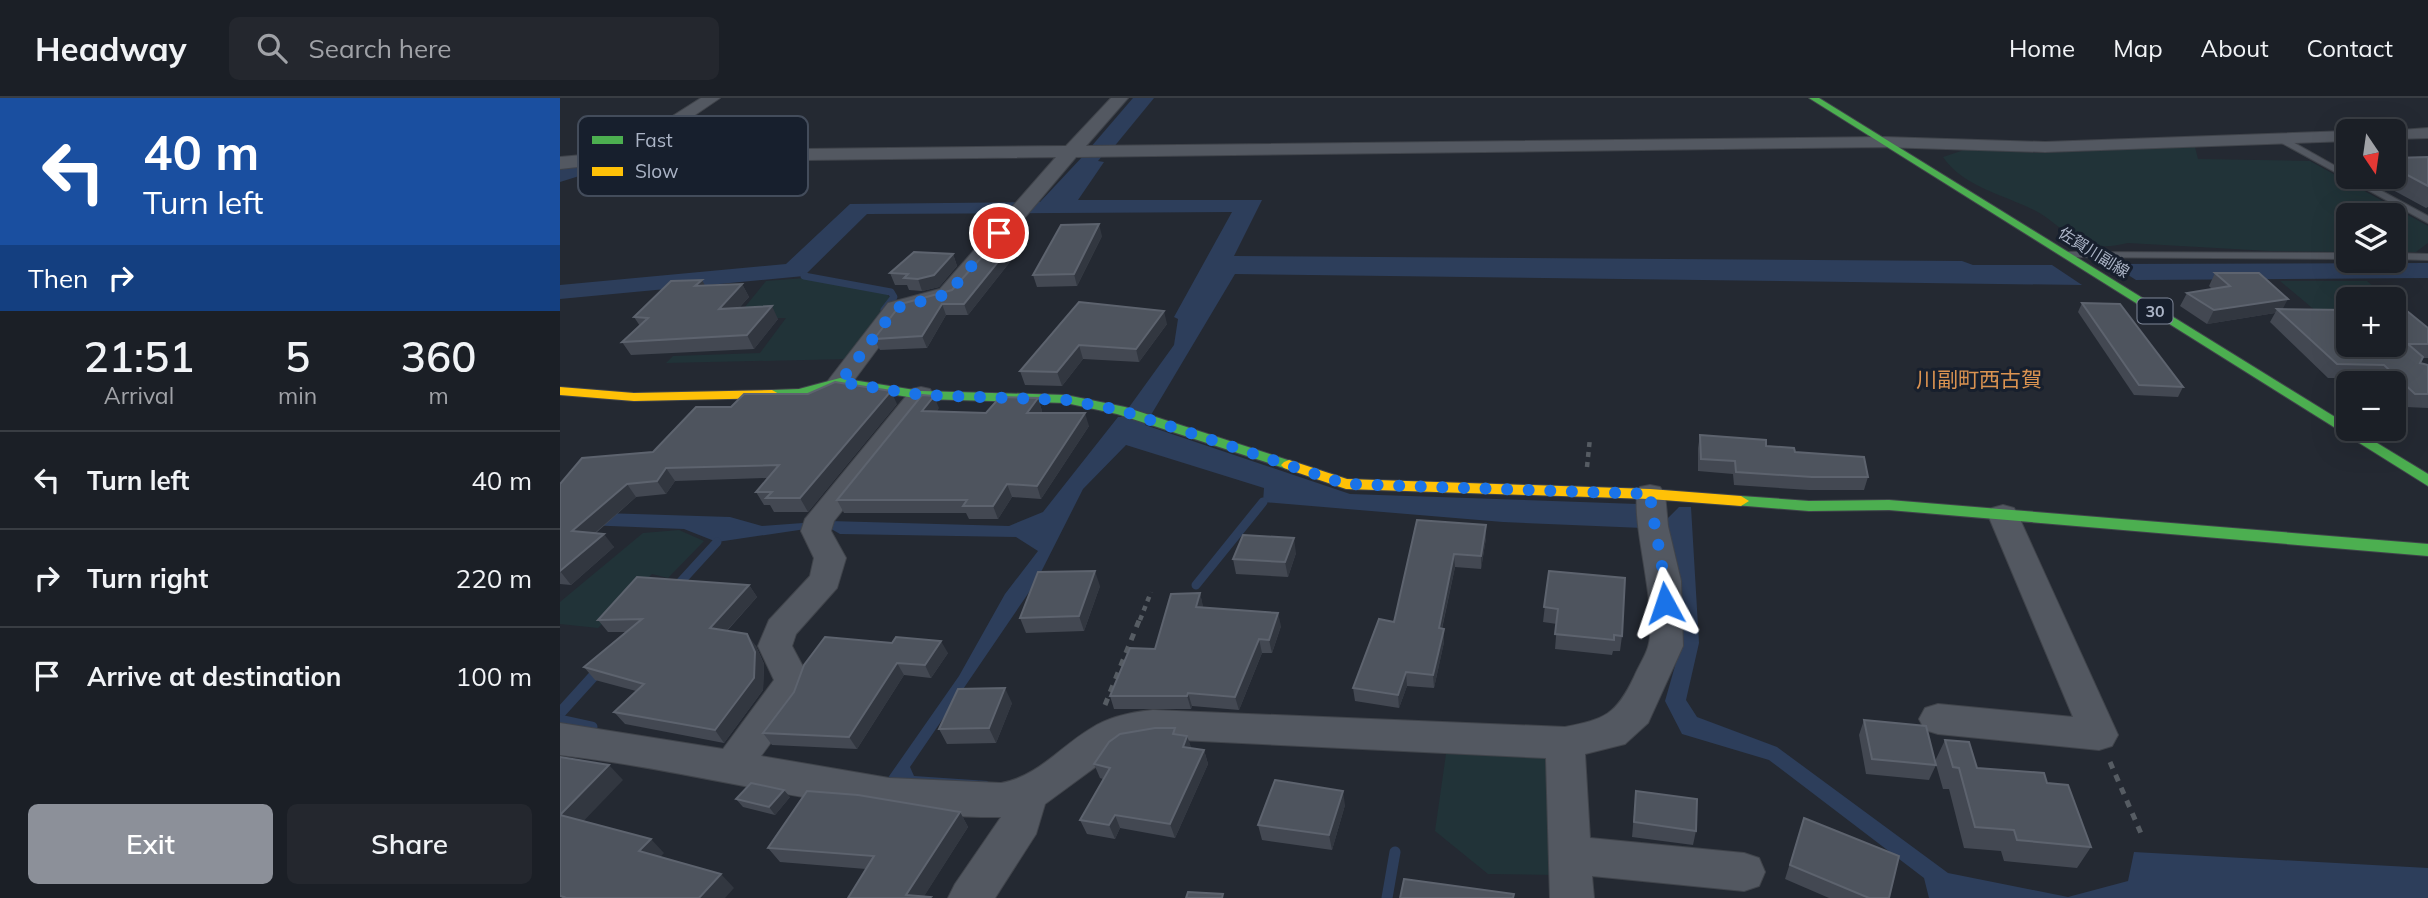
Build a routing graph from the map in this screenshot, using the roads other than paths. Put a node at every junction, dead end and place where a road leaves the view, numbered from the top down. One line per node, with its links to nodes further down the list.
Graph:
1 (712, 98): 4 (street)
2 (1120, 98): 10 (street)
3 (1813, 98): 9 (street, 佐賀川副線 / 30)
4 (682, 116)
5 (2428, 133): 6 (street)
6 (2406, 134)
7 (2336, 137): 8 (street)
8 (2281, 139): 9 (street); 14 (lane)
9 (1883, 142): 10 (street); 19 (street, 佐賀川副線 / 30)
10 (1073, 151): 11 (street); 23 (street)
11 (808, 155)
12 (578, 161): 13 (street)
13 (560, 163)
14 (2336, 169)
15 (578, 172): 16 (street)
16 (560, 179)
17 (2372, 189): 18 (lane)
18 (2428, 220)
19 (2066, 255): 20 (lane); 26 (street, 佐賀川副線 / 30)
20 (2336, 256)
21 (2406, 257): 22 (lane)
22 (2428, 257)
23 (840, 382): 24 (street); 25 (street)
24 (560, 391)
25 (921, 395): 27 (street); 33 (street)
26 (2428, 481)
27 (1650, 494): 28 (street); 32 (street)
28 (2003, 515): 29 (street); 30 (street)
29 (2428, 550)
30 (1937, 719)
31 (560, 739): 33 (street)
32 (1565, 743): 34 (street); 35 (street)
33 (733, 765): 34 (street)
34 (1027, 795): 37 (street)
35 (1572, 855): 36 (street); 38 (street)
36 (1744, 873)
37 (970, 898)
38 (1572, 898)

